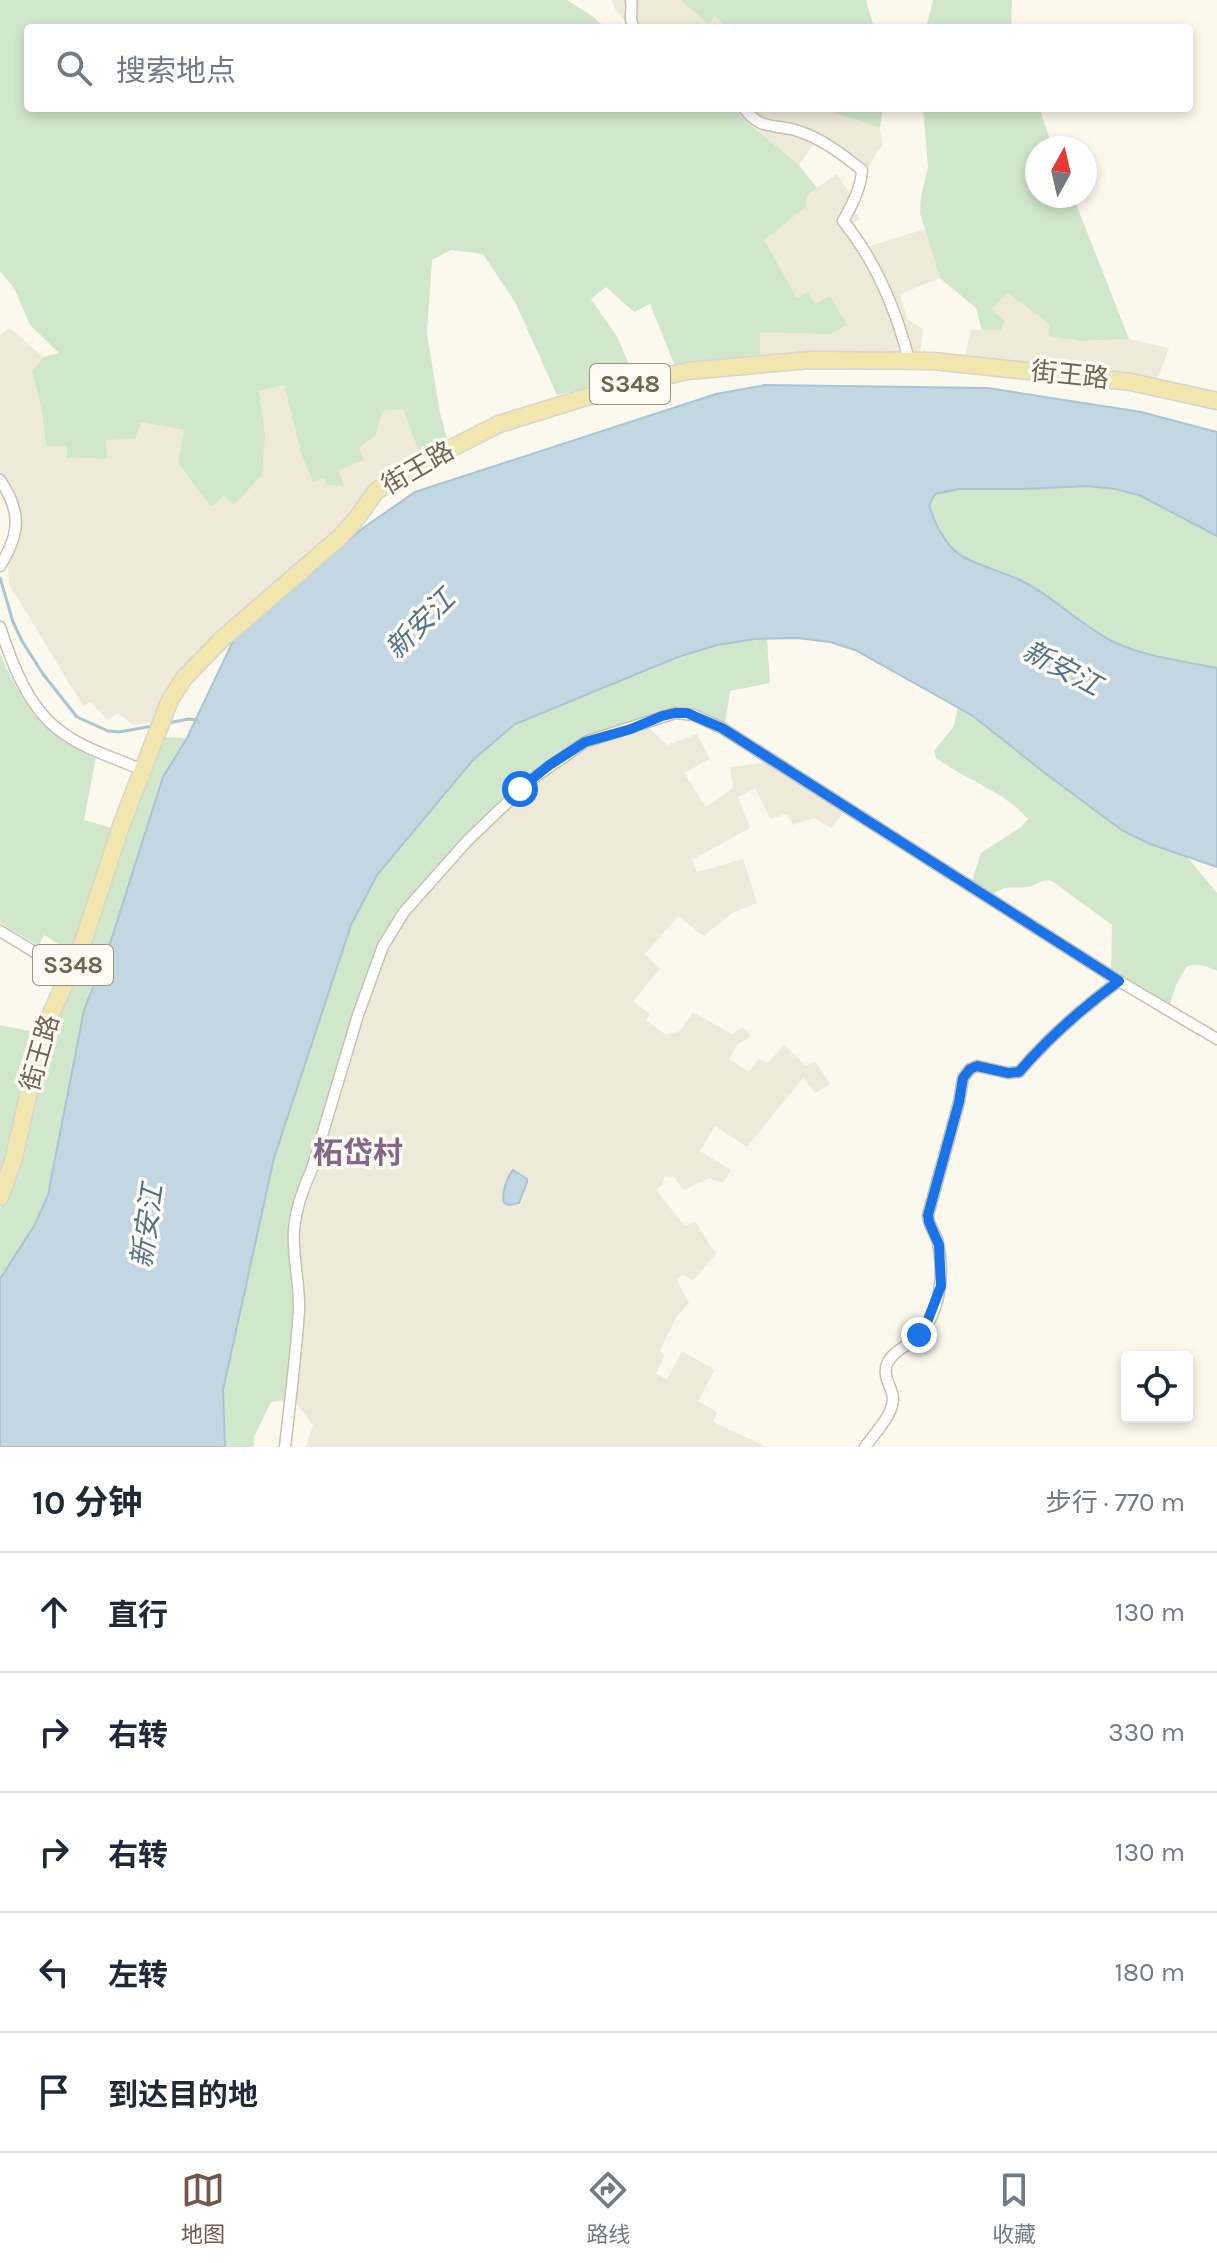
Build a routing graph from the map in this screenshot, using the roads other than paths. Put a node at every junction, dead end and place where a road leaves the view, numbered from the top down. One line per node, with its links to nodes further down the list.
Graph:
1 (631, 0): 2 (street)
2 (632, 24)
3 (747, 112): 4 (street)
4 (909, 360): 5 (main road, 街王路 / S348); 9 (main road, 街王路 / S348)
5 (1217, 401)
6 (0, 480): 7 (street)
7 (0, 566)
8 (0, 627): 9 (street)
9 (142, 770): 11 (main road, 街王路 / S348)
10 (0, 931): 11 (street)
11 (66, 981): 14 (main road, 街王路 / S348)
12 (1119, 981): 13 (street); 15 (street); 16 (street)
13 (1217, 1039)
14 (0, 1197)
15 (285, 1447)
16 (865, 1447)

